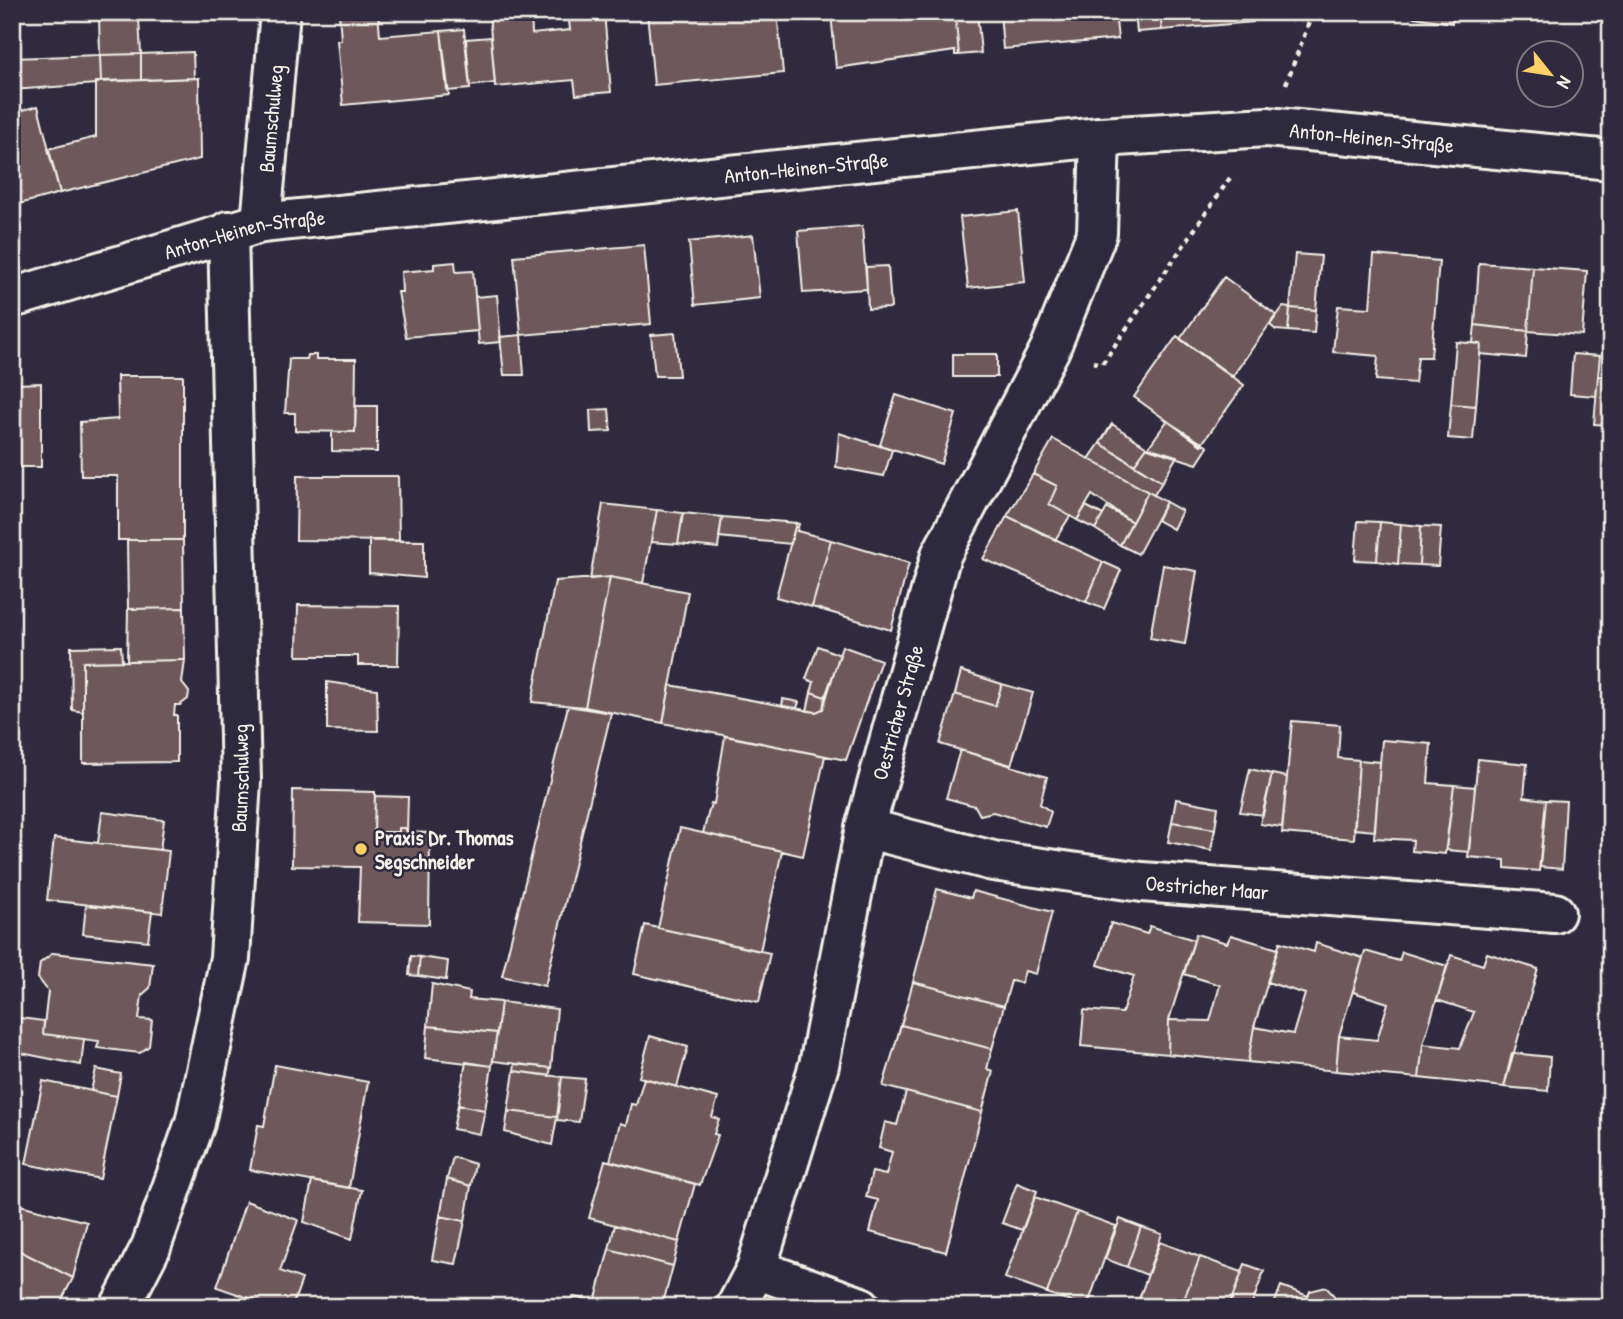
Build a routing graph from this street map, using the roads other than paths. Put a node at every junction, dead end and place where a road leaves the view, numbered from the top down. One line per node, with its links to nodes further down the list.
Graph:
1 (280, 12): 4 (street, Baumschulweg)
2 (1100, 137): 3 (street, Anton-Heinen-Straße); 4 (street, Anton-Heinen-Straße); 6 (street, Oestricher Straße)
3 (1611, 160)
4 (244, 227): 5 (street, Anton-Heinen-Straße); 9 (street, Baumschulweg)
5 (12, 298)
6 (865, 828): 7 (street, Oestricher Maar); 8 (street, Oestricher Straße)
7 (1555, 913)
8 (755, 1269): 10 (street, Oestricher Straße); 11 (street)
9 (120, 1307)
10 (736, 1307)
11 (861, 1307)

